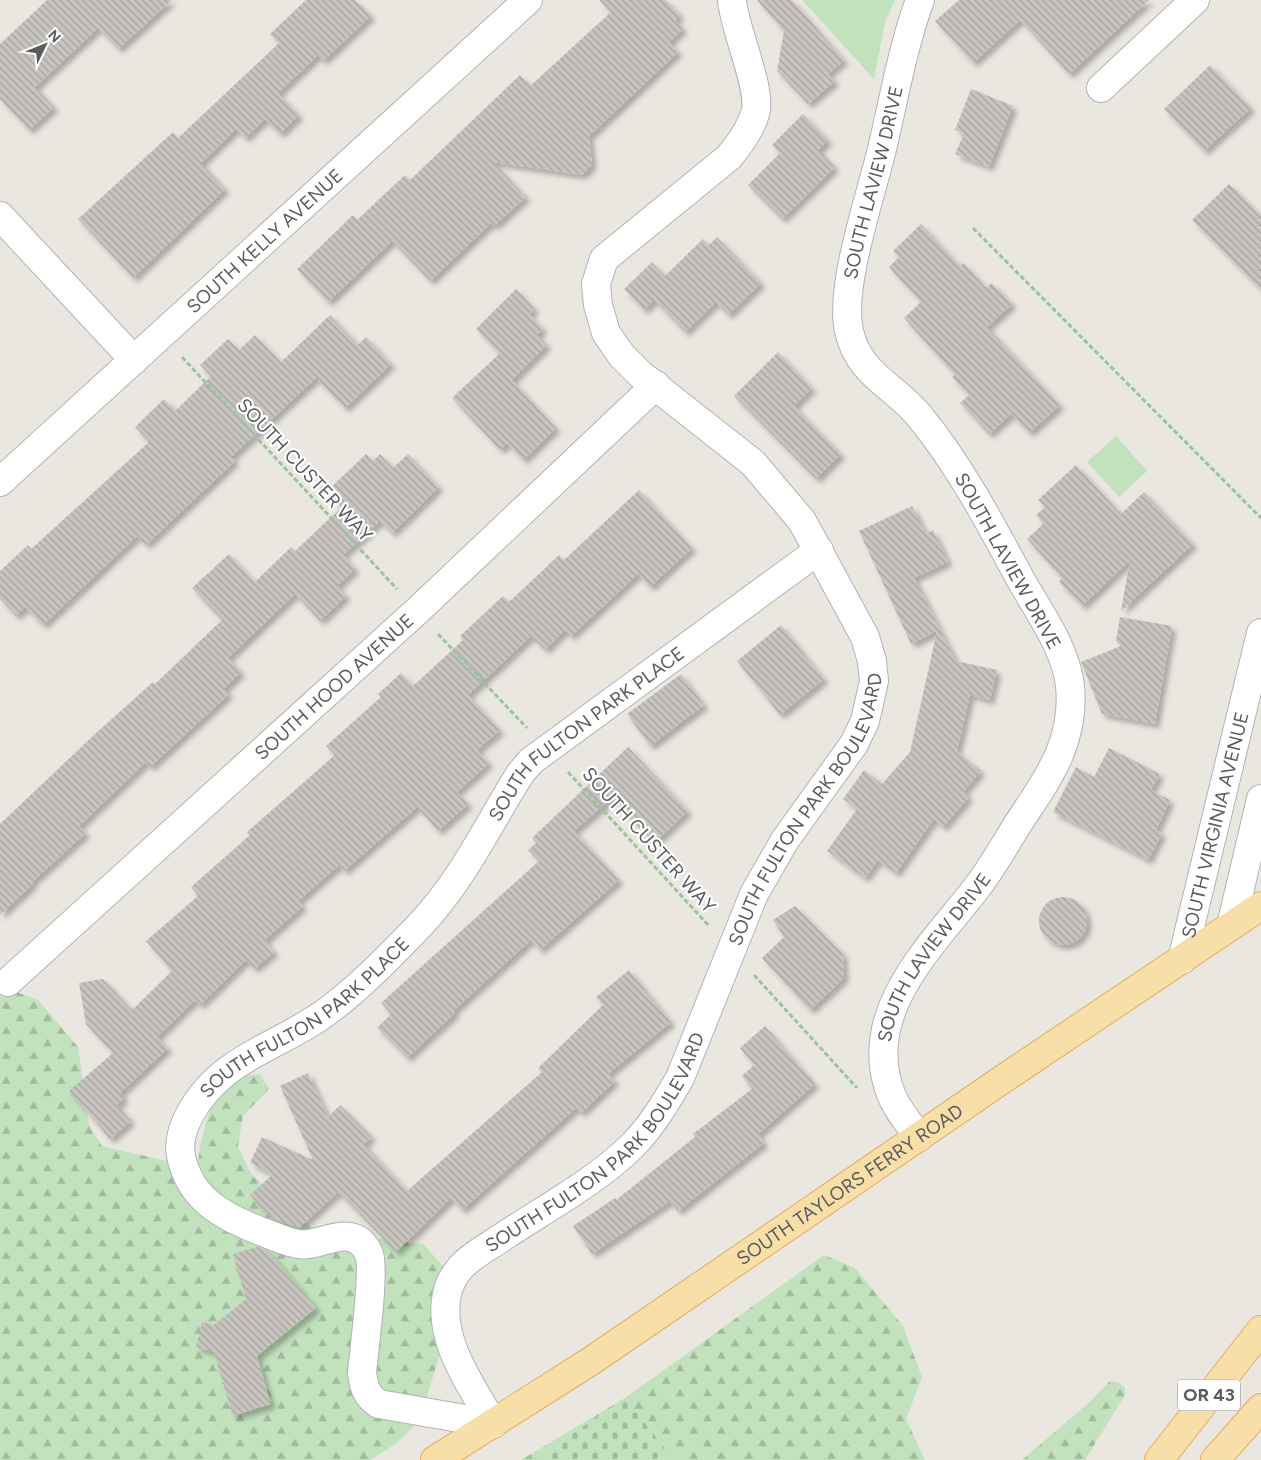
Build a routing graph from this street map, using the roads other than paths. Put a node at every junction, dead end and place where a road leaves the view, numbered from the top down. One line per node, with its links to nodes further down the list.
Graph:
1 (528, 0): 7 (street, SOUTH KELLY AVENUE)
2 (732, 0): 8 (street, SOUTH FULTON PARK BOULEVARD)
3 (920, 0): 17 (street, SOUTH LAVIEW DRIVE)
4 (1195, 0): 5 (street)
5 (1101, 88)
6 (0, 216): 7 (street)
7 (134, 360): 9 (street, SOUTH KELLY AVENUE)
8 (656, 386): 10 (street, SOUTH FULTON PARK BOULEVARD); 16 (street, SOUTH HOOD AVENUE)
9 (0, 482)
10 (819, 550): 20 (street, SOUTH FULTON PARK BOULEVARD); 20 (street, SOUTH FULTON PARK PLACE)
11 (1261, 633): 15 (street, SOUTH VIRGINIA AVENUE)
12 (1261, 799): 14 (street, SOUTH VIRGINIA AVENUE)
13 (1261, 906): 14 (main road, SOUTH TAYLORS FERRY ROAD)
14 (1231, 926): 15 (main road, SOUTH TAYLORS FERRY ROAD)
15 (1182, 960): 17 (main road, SOUTH TAYLORS FERRY ROAD)
16 (8, 982)
17 (919, 1137): 20 (main road, SOUTH TAYLORS FERRY ROAD)
18 (1261, 1330): 22 (main road, OR 43)
19 (1261, 1408): 23 (main road, OR 43)
20 (492, 1424): 21 (main road, SOUTH TAYLORS FERRY ROAD)
21 (435, 1460)
22 (1159, 1460)
23 (1215, 1460)

